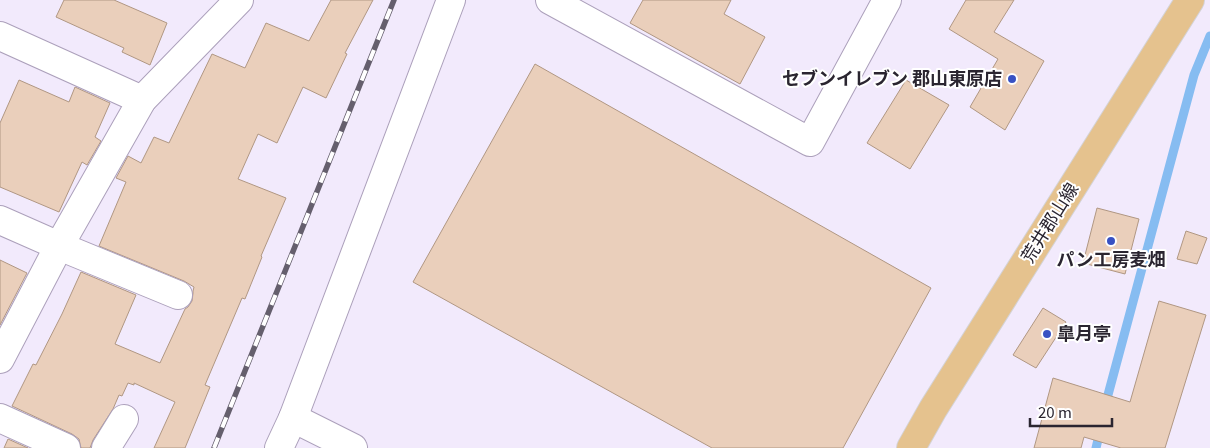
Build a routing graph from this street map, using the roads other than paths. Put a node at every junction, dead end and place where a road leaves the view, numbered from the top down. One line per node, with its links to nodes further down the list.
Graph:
1 (239, 0): 7 (street)
2 (451, 0): 13 (street)
3 (550, 0): 4 (street)
4 (887, 0)
5 (1190, 0): 19 (main road, 荒井郡山線)
6 (0, 36): 7 (street)
7 (142, 100): 9 (street)
8 (0, 220): 9 (street)
9 (59, 246): 10 (street); 11 (street)
10 (178, 295)
11 (0, 359)
12 (0, 418): 15 (street)
13 (292, 418): 17 (street); 18 (street)
14 (124, 419): 16 (street)
15 (66, 448)
16 (106, 448)
17 (279, 448)
18 (353, 448)
19 (911, 448)

